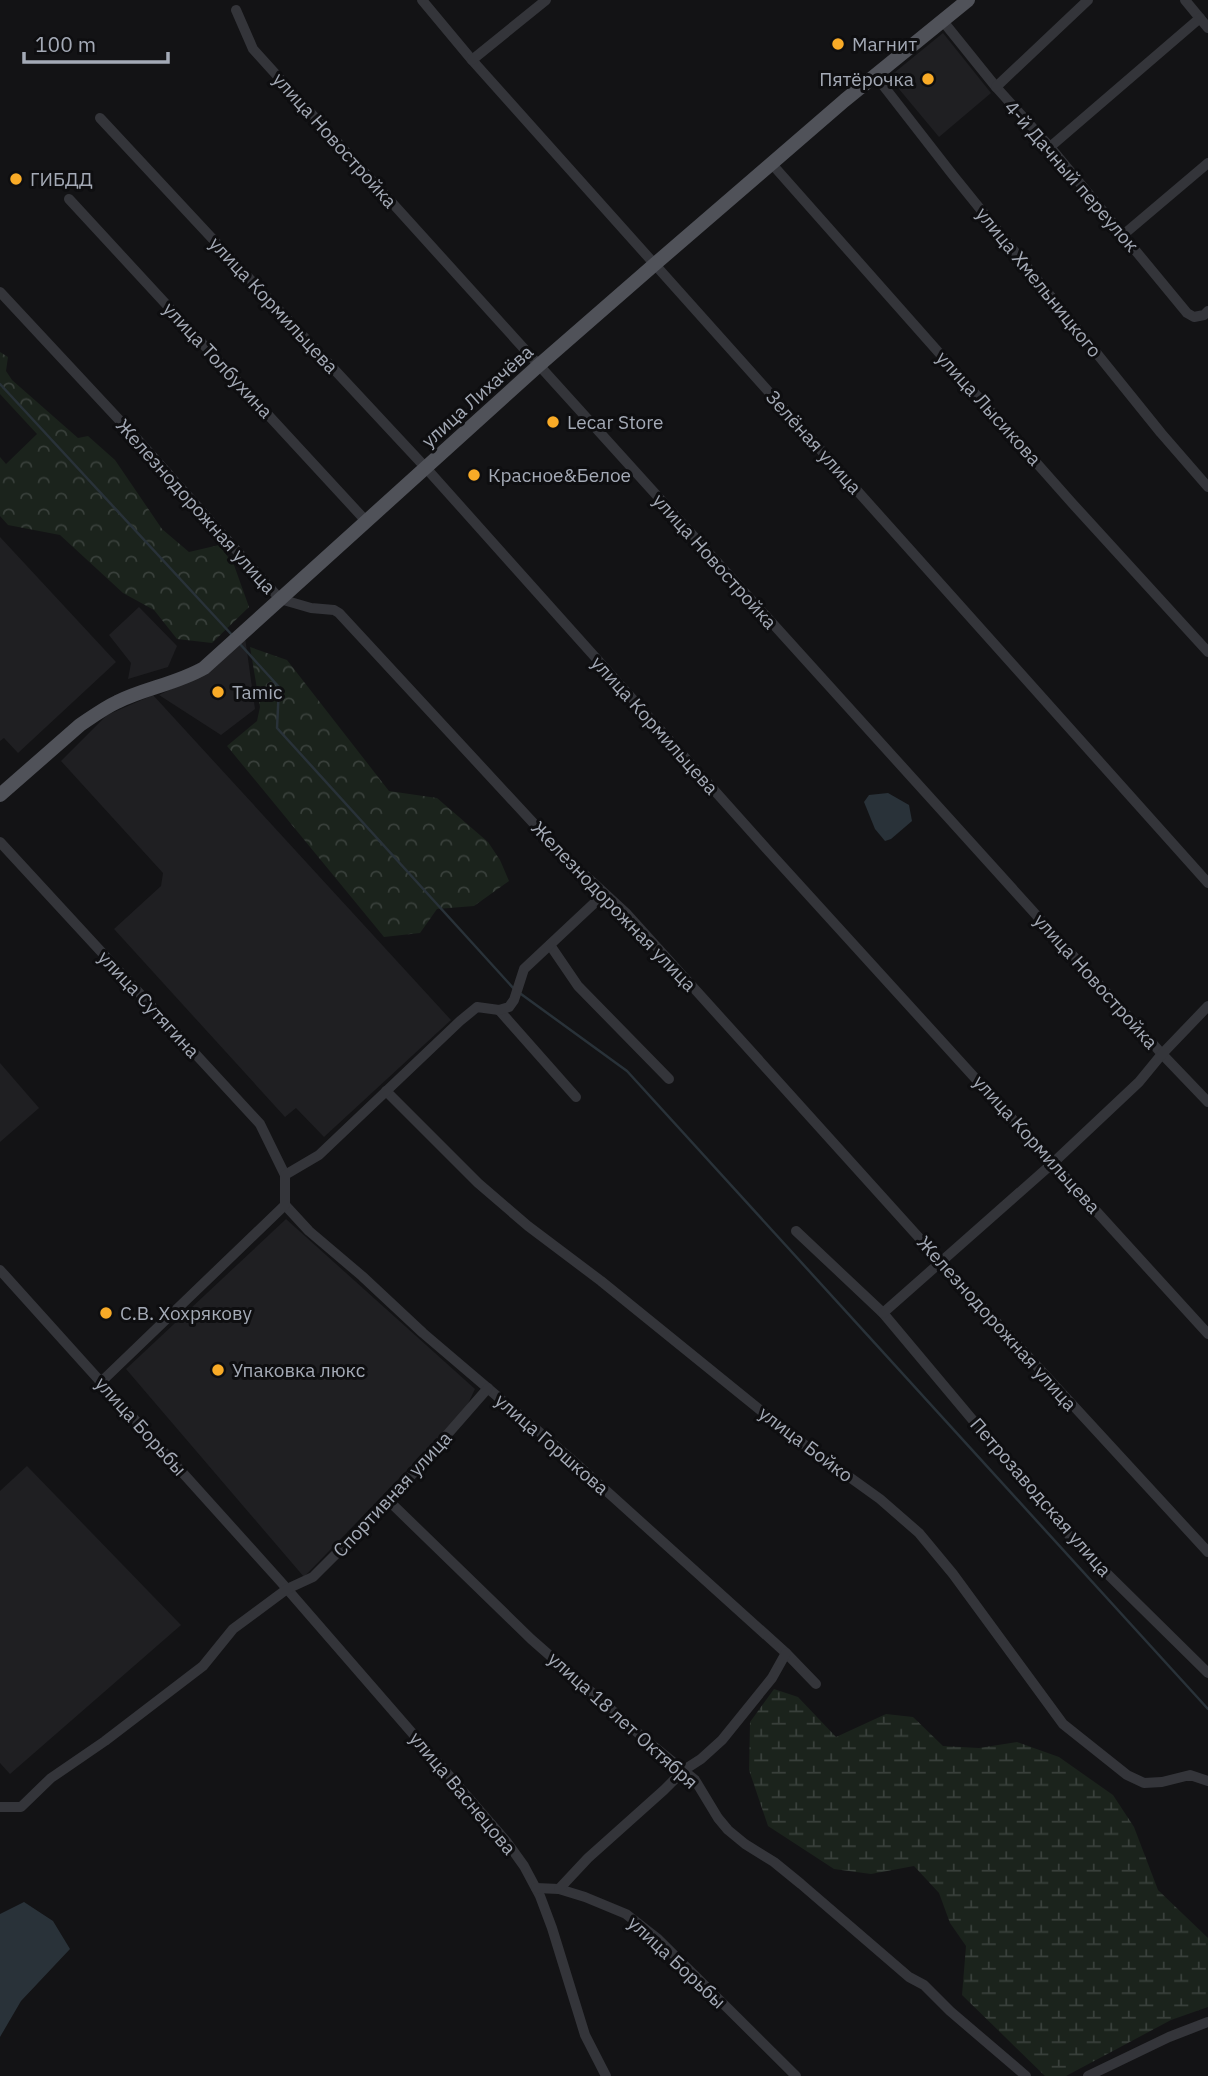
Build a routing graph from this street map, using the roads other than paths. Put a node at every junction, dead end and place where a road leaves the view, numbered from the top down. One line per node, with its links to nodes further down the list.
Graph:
1 (422, 0): 10 (street, Зелёная улица)
2 (546, 0): 10 (street)
3 (968, 0): 8 (main road, улица Лихачёва)
4 (1087, 0): 12 (street)
5 (1185, 0): 7 (street)
6 (236, 10): 22 (street, улица Новостройка)
7 (1200, 18): 9 (street); 14 (street)
8 (942, 20): 11 (main road, улица Лихачёва); 12 (street, 4-й Дачный переулок)
9 (1208, 29)
10 (472, 60): 19 (street, Зелёная улица)
11 (874, 75): 15 (main road, улица Лихачёва); 25 (street, улица Хмельницкого)
12 (996, 87): 14 (street, 4-й Дачный переулок)
13 (100, 118): 23 (street, улица Кормильцева)
14 (1050, 147): 18 (street, 4-й Дачный переулок)
15 (771, 163): 19 (main road, улица Лихачёва); 29 (street, улица Лысикова)
16 (1208, 163): 18 (street)
17 (69, 199): 27 (street, улица Толбухина)
18 (1123, 234): 21 (street, 4-й Дачный переулок)
19 (655, 264): 22 (main road, улица Лихачёва); 32 (street, Зелёная улица)
20 (0, 292): 28 (street, Железнодорожная улица)
21 (1208, 311)
22 (538, 366): 23 (main road, улица Лихачёва); 37 (street, улица Новостройка)
23 (426, 468): 27 (main road, улица Лихачёва); 42 (street, улица Кормильцева)
24 (1208, 468): 25 (street)
25 (1198, 476): 26 (street, улица Хмельницкого)
26 (1208, 486)
27 (366, 521): 28 (main road, улица Лихачёва)
28 (280, 599): 30 (main road, улица Лихачёва); 33 (street, Железнодорожная улица)
29 (1208, 652)
30 (0, 795)
31 (0, 842): 43 (street, улица Сутягина)
32 (1208, 883)
33 (604, 894): 34 (street); 46 (street, Железнодорожная улица)
34 (550, 945): 36 (street); 38 (street)
35 (1208, 1006): 37 (street)
36 (499, 1010): 39 (street); 40 (street)
37 (1162, 1054): 41 (street, улица Новостройка); 42 (street)
38 (669, 1079)
39 (386, 1091): 43 (street); 59 (street, улица Бойко)
40 (576, 1097)
41 (1208, 1102)
42 (1054, 1162): 46 (street); 49 (street, улица Кормильцева)
43 (285, 1175): 44 (street)
44 (285, 1205): 50 (street); 51 (street, улица Горшкова)
45 (796, 1231): 48 (street, Петрозаводская улица)
46 (941, 1262): 48 (street); 53 (street, Железнодорожная улица)
47 (0, 1270): 50 (street, улица Борьбы)
48 (883, 1313): 56 (street, Петрозаводская улица)
49 (1208, 1334)
50 (102, 1382): 54 (street, улица Борьбы)
51 (488, 1388): 52 (street, Спортивная улица); 55 (street, улица Горшкова)
52 (389, 1501): 54 (street, Спортивная улица); 58 (street, улица 18 лет Октября)
53 (1208, 1552)
54 (284, 1586): 60 (street, Спортивная улица); 61 (street, улица Васнецова)
55 (786, 1653): 57 (street, улица Горшкова); 58 (street)
56 (1208, 1673)
57 (817, 1685)
58 (684, 1770): 62 (street); 66 (street, улица 18 лет Октября)
59 (1208, 1781)
60 (0, 1807)
61 (536, 1888): 62 (street, улица Борьбы); 64 (street, улица Васнецова)
62 (559, 1889): 65 (street, улица Борьбы)
63 (1208, 2022): 67 (street)
64 (606, 2076)
65 (796, 2076)
66 (1026, 2076)
67 (1088, 2076)

